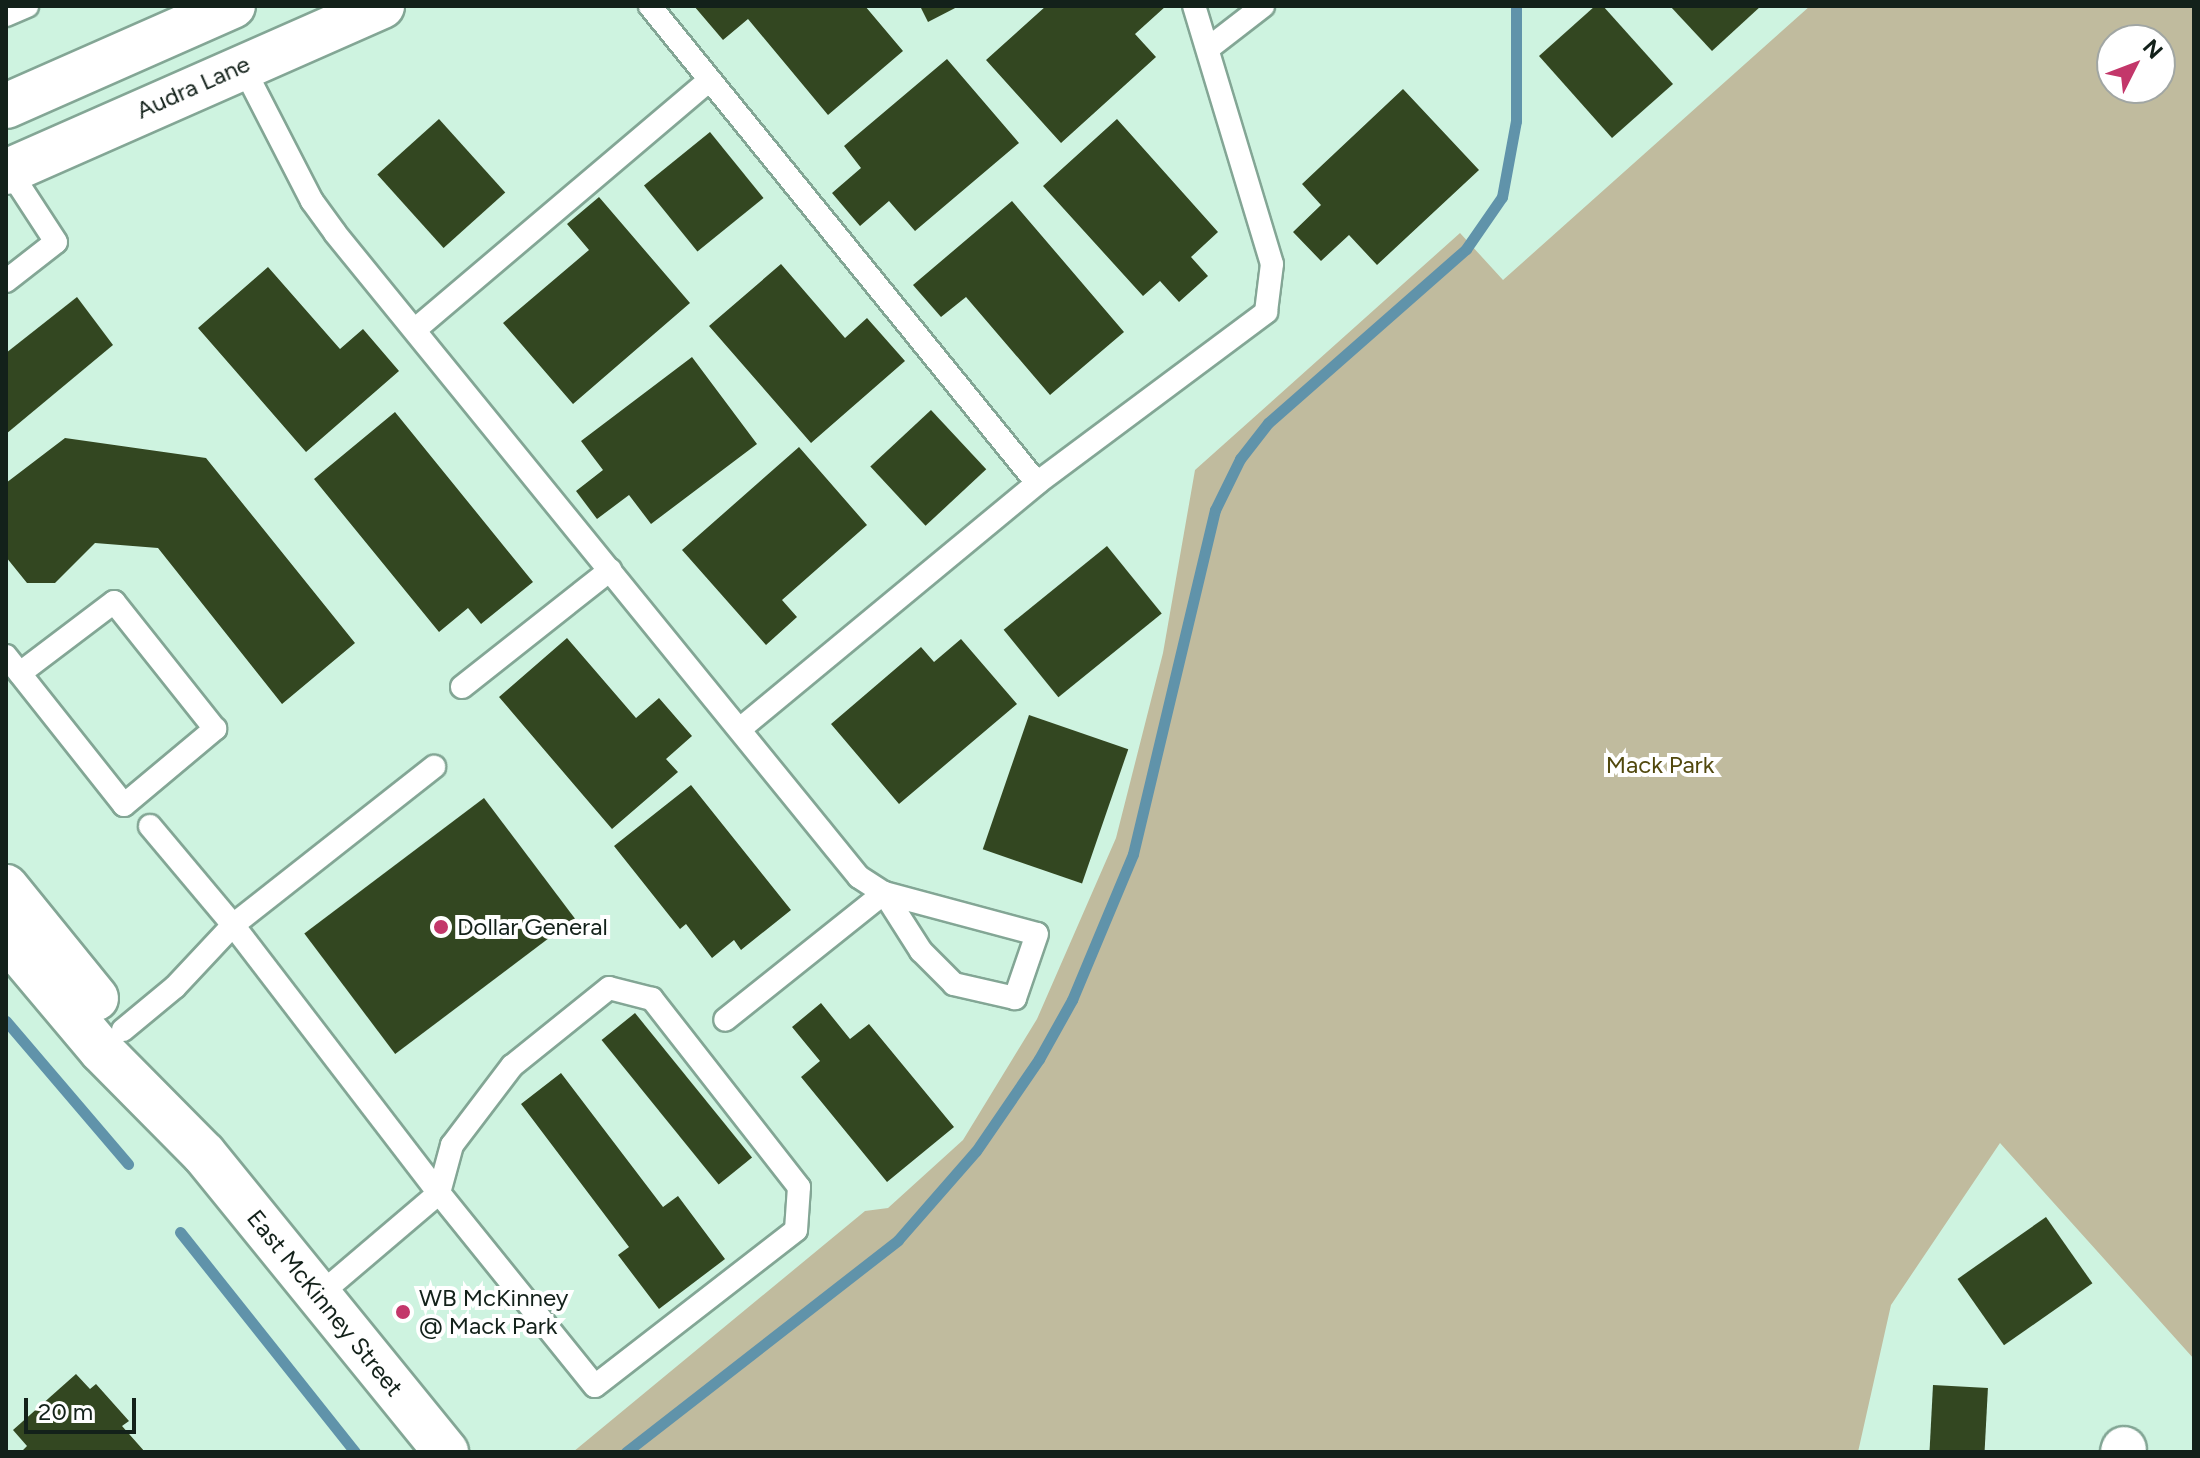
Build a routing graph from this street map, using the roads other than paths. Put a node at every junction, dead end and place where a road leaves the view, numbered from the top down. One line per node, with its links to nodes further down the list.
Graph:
1 (27, 6): 7 (lane)
2 (382, 6): 9 (main road, Audra Lane)
3 (650, 6): 10 (lane)
4 (1194, 6): 8 (lane)
5 (1263, 6): 8 (lane)
6 (227, 7): 9 (main road); 11 (main road)
7 (6, 15)
8 (1210, 47): 15 (lane)
9 (242, 65): 12 (main road, Audra Lane); 14 (lane)
10 (709, 80): 14 (lane); 15 (lane)
11 (6, 106)
12 (8, 171): 13 (lane)
13 (6, 281)
14 (417, 328): 16 (lane)
15 (1037, 483): 19 (lane)
16 (610, 570): 18 (lane); 19 (lane)
17 (13, 664): 17 (lane)
18 (462, 687)
19 (740, 729): 23 (lane)
20 (434, 767): 24 (lane)
21 (150, 826): 24 (lane)
22 (6, 887): 27 (main road, East McKinney Street)
23 (884, 893): 23 (lane); 26 (lane)
24 (233, 925): 27 (lane); 29 (lane)
25 (6, 937): 28 (main road, East McKinney Street)
26 (725, 1020)
27 (123, 1030): 28 (main road, East McKinney Street)
28 (204, 1154): 30 (main road, East McKinney Street)
29 (439, 1193): 29 (lane); 30 (lane)
30 (319, 1295): 31 (main road, East McKinney Street)
31 (446, 1452)

